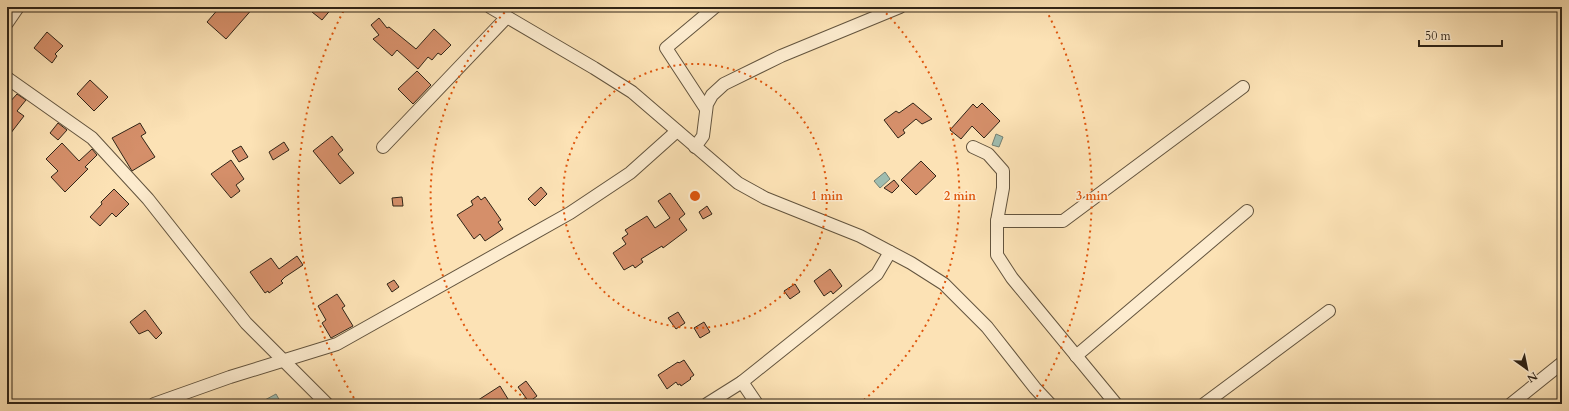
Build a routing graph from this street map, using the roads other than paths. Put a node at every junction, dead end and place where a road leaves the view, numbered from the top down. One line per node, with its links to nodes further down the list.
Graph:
1 (18, 7): 6 (street)
2 (490, 7): 5 (street)
3 (715, 7): 9 (street)
4 (900, 7): 9 (street)
5 (507, 17): 10 (street); 11 (street)
6 (7, 23)
7 (7, 78): 19 (street)
8 (1243, 87): 15 (street)
9 (706, 109): 12 (street)
10 (677, 131): 12 (street); 19 (street)
11 (383, 147)
12 (695, 147): 16 (street)
13 (973, 147): 15 (street)
14 (1247, 211): 18 (street)
15 (997, 221): 18 (street)
16 (890, 252): 21 (street); 26 (street)
17 (1329, 312): 28 (street)
18 (1076, 356): 27 (street)
19 (283, 361): 22 (street); 23 (street)
20 (1562, 363): 29 (street)
21 (742, 382): 24 (street); 25 (street)
22 (154, 404)
23 (327, 404)
24 (707, 404)
25 (757, 404)
26 (1050, 404)
27 (1116, 404)
28 (1204, 404)
29 (1510, 404)

